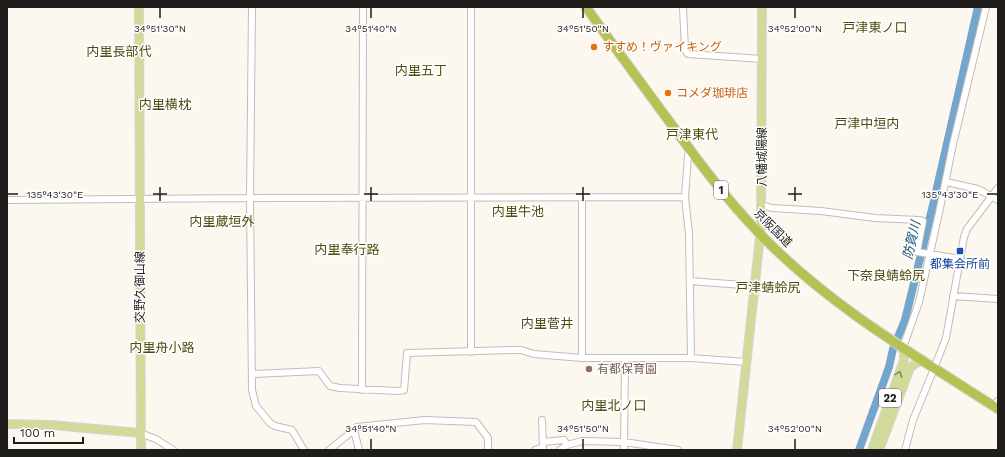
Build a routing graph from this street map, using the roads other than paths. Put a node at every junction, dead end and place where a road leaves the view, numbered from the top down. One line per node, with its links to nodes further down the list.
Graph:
1 (139, 7): 17 (main road, 交野久御山線)
2 (252, 7): 18 (street)
3 (363, 7): 19 (street)
4 (471, 7): 14 (street)
5 (586, 7): 11 (highway, 京阪国道 / 1)
6 (591, 7): 23 (highway, 京阪国道 / 1)
7 (683, 7): 10 (street)
8 (762, 7): 10 (main road, 八幡城陽線)
9 (986, 7): 12 (street)
10 (762, 59): 22 (main road, 八幡城陽線)
11 (691, 152): 16 (street); 23 (highway, 京阪国道 / 1)
12 (946, 182): 20 (street); 24 (street)
13 (998, 188): 20 (street)
14 (471, 197): 15 (street); 19 (street); 31 (street)
15 (582, 197): 16 (street); 32 (street)
16 (685, 197): 26 (street)
17 (140, 198): 18 (street); 21 (street); 44 (main road, 交野久御山線)
18 (250, 198): 19 (street); 38 (street)
19 (361, 198): 39 (street)
20 (995, 198): 25 (street)
21 (7, 200)
22 (762, 205): 23 (main road, 八幡城陽線); 24 (street)
23 (761, 231): 27 (main road, 八幡城陽線); 30 (highway, 京阪国道 / 1)
24 (930, 255): 25 (street); 30 (street)
25 (961, 259): 28 (street)
26 (690, 281): 27 (street); 34 (street)
27 (755, 286): 36 (main road, 八幡城陽線)
28 (953, 296): 29 (street); 37 (street)
29 (998, 299)
30 (903, 344): 35 (highway, 京阪国道 / 1); 37 (highway, 京阪国道 / 1); 60 (main road, 22, one-way to 30)
31 (471, 352): 32 (street); 39 (street)
32 (582, 358): 33 (street)
33 (625, 358): 34 (street); 45 (street)
34 (691, 358): 36 (street)
35 (924, 361): 37 (highway, 京阪国道 / 1); 61 (main road, 22)
36 (746, 362): 59 (main road, 八幡城陽線)
37 (936, 365): 40 (highway, 京阪国道 / 1); 62 (street)
38 (252, 374): 39 (street); 51 (street)
39 (362, 390)
40 (998, 404)
41 (542, 420): 47 (street)
42 (7, 424): 44 (main road)
43 (354, 430): 52 (street); 53 (street); 54 (street)
44 (140, 433): 48 (street); 49 (main road, 交野久御山線)
45 (624, 442): 46 (street); 57 (street); 58 (street)
46 (567, 445): 47 (street); 56 (street)
47 (543, 446): 55 (street)
48 (165, 448): 50 (street)
49 (141, 450)
50 (172, 450)
51 (304, 450)
52 (329, 450)
53 (359, 450)
54 (488, 450)
55 (536, 450)
56 (560, 450)
57 (624, 450)
58 (678, 450)
59 (737, 450)
60 (872, 450)
61 (879, 450)
62 (905, 450)

